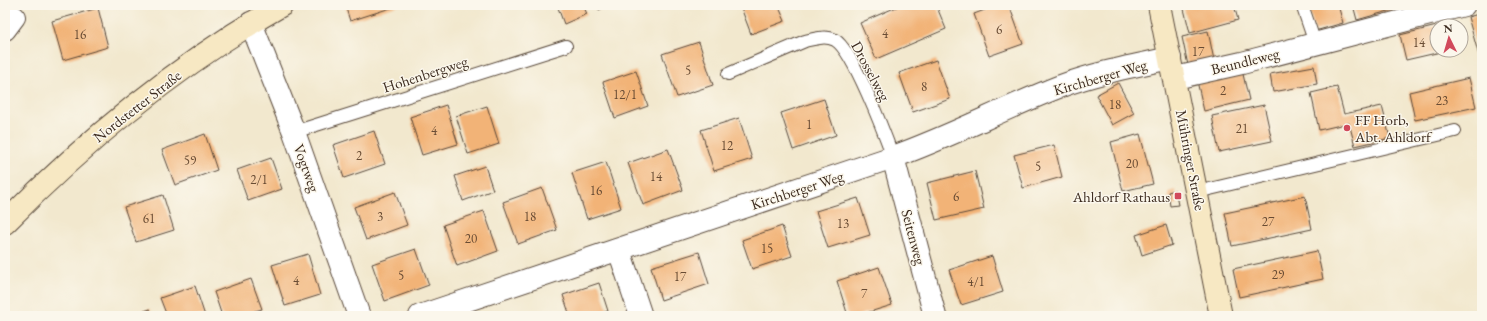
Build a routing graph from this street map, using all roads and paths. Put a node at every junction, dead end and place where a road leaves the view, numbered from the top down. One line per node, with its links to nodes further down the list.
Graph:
1 (1159, 5): 7 (street, Mühringer Straße)
2 (1302, 5): 5 (lane)
3 (1464, 5): 5 (street, Beundleweg)
4 (266, 11): 9 (street, Vogtweg); 13 (street, Nordstetter Straße)
5 (1315, 43): 7 (street, Beundleweg)
6 (566, 46): 9 (lane, Hohenbergweg)
7 (1172, 68): 11 (street, Kirchberger Weg); 12 (street, Mühringer Straße)
8 (728, 74): 11 (lane, Drosselweg)
9 (294, 132): 15 (street, Vogtweg)
10 (1455, 132): 12 (lane)
11 (893, 157): 14 (street, Kirchberger Weg); 18 (street, Seitenweg)
12 (1197, 192): 19 (street, Mühringer Straße)
13 (5, 223)
14 (619, 250): 16 (street, Kirchberger Weg); 17 (street)
15 (359, 316)
16 (420, 316)
17 (641, 316)
18 (935, 316)
19 (1221, 316)

